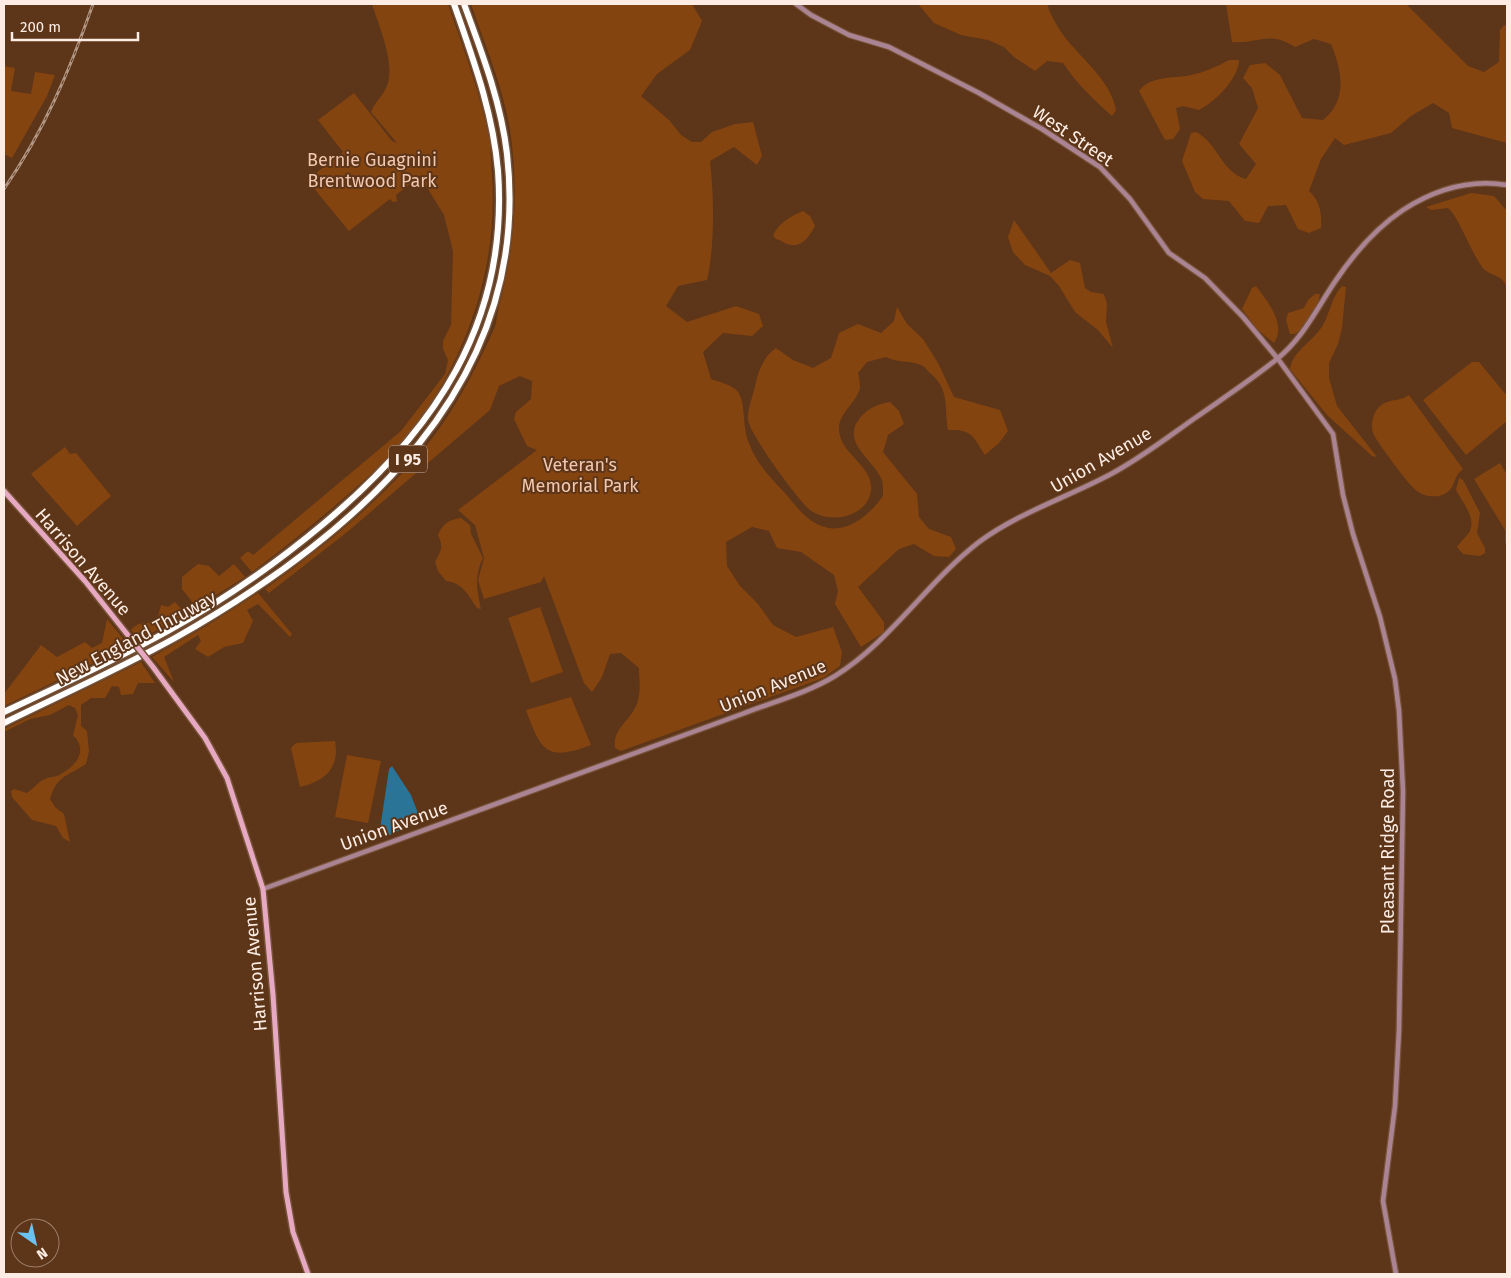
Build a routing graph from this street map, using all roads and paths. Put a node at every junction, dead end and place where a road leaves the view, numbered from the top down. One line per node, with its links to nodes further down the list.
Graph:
1 (454, 4): 8 (highway, New England Thruway / I 95)
2 (464, 4): 9 (highway, New England Thruway / I 95)
3 (796, 4): 5 (street, West Street)
4 (1507, 185): 5 (street, Union Avenue)
5 (1279, 357): 6 (street, West Street); 10 (street, Union Avenue)
6 (1333, 434): 12 (street, Pleasant Ridge Road)
7 (4, 491): 10 (main road, Harrison Avenue, bridge)
8 (4, 712)
9 (4, 723)
10 (263, 889): 11 (main road, Harrison Avenue)
11 (308, 1274)
12 (1396, 1274)

